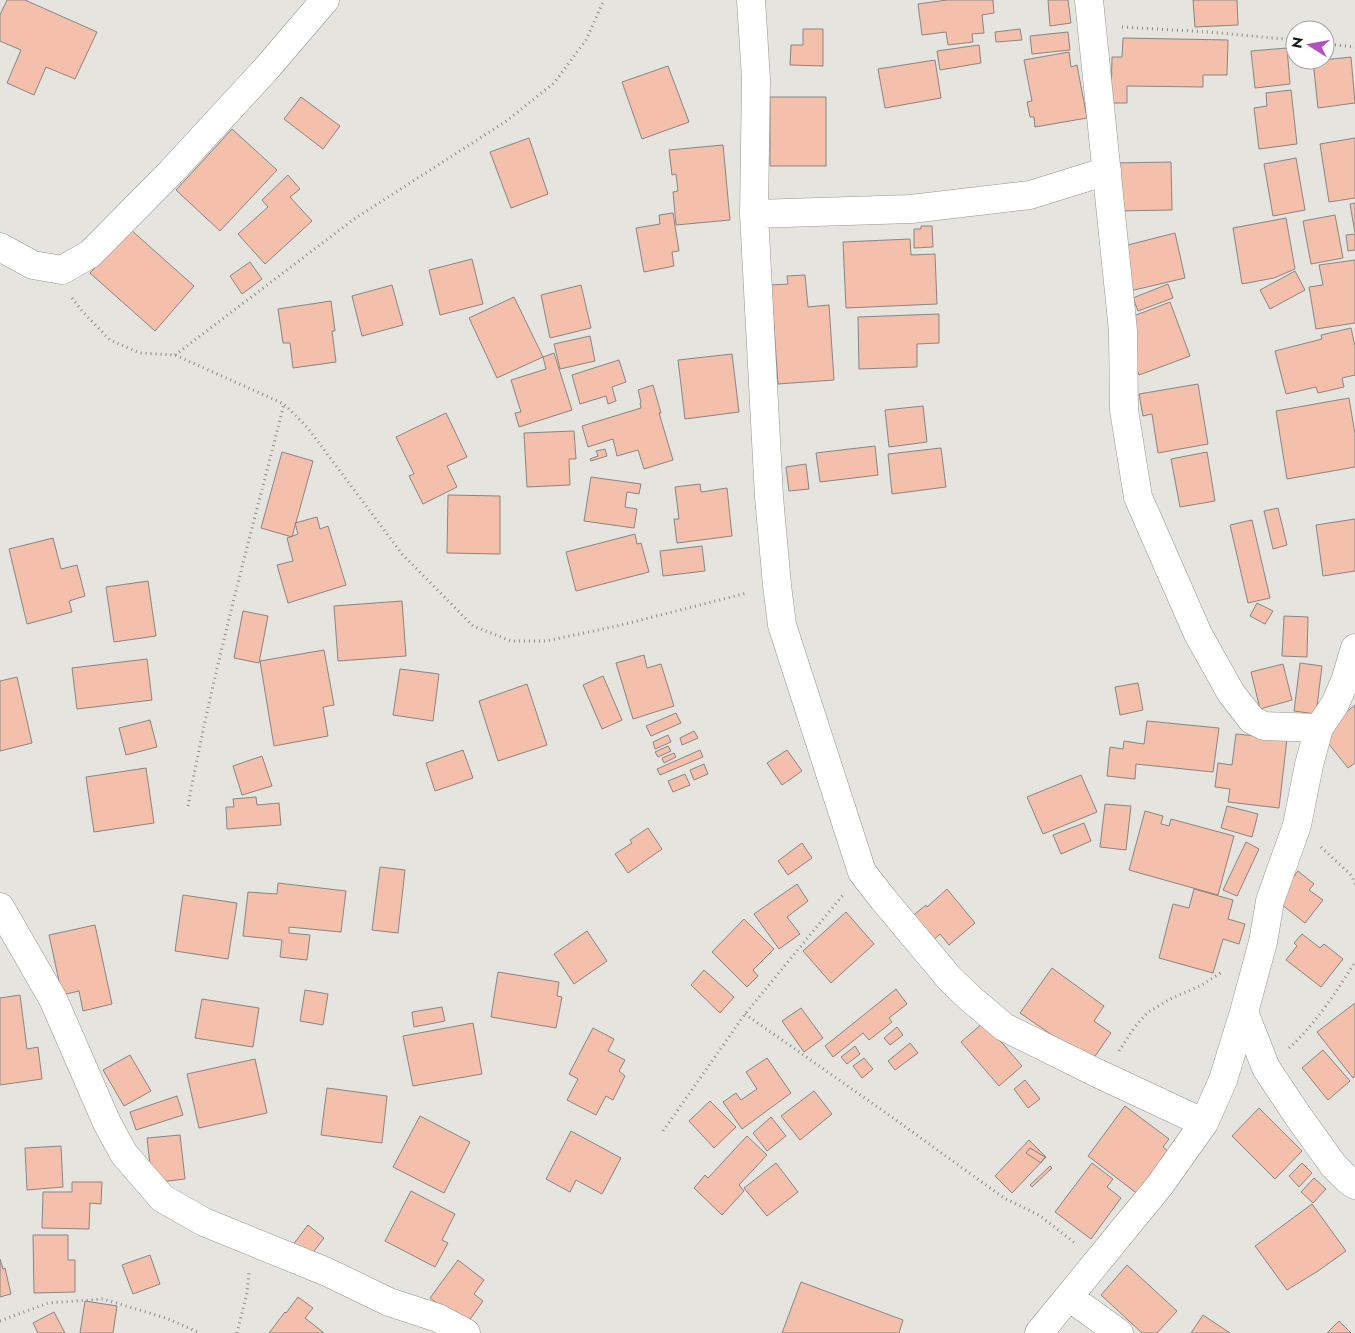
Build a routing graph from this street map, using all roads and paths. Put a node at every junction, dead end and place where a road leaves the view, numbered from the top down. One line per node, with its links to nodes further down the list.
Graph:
1 (324, 0): 11 (street)
2 (604, 0): 12 (path)
3 (751, 0): 9 (street)
4 (1090, 12): 5 (path); 8 (street)
5 (1285, 39)
6 (1335, 45): 7 (path)
7 (1355, 47)
8 (1107, 171): 9 (street); 16 (street)
9 (754, 214): 14 (street)
10 (0, 247): 11 (street)
11 (49, 268): 12 (path)
12 (175, 355): 13 (path)
13 (284, 404): 14 (path); 17 (path)
14 (777, 585): 19 (street)
15 (1355, 648): 16 (street)
16 (1319, 728): 18 (street)
17 (188, 806)
18 (1297, 825): 20 (path); 25 (street)
19 (862, 872): 26 (path); 28 (street)
20 (1353, 876): 21 (path)
21 (1355, 885)
22 (0, 907): 32 (street)
23 (1355, 962): 27 (path)
24 (1224, 970): 28 (path)
25 (1244, 1012): 27 (street); 29 (street)
26 (745, 1014): 30 (path); 33 (path)
27 (1266, 1068): 31 (street)
28 (1097, 1073): 29 (street)
29 (1204, 1123): 33 (street)
30 (663, 1131)
31 (1355, 1185)
32 (252, 1241): 37 (path); 38 (street)
33 (1096, 1263): 34 (street)
34 (1069, 1297): 39 (street); 40 (street)
35 (0, 1321): 36 (path)
36 (200, 1333)
37 (237, 1333)
38 (466, 1333)
39 (1040, 1333)
40 (1119, 1333)

